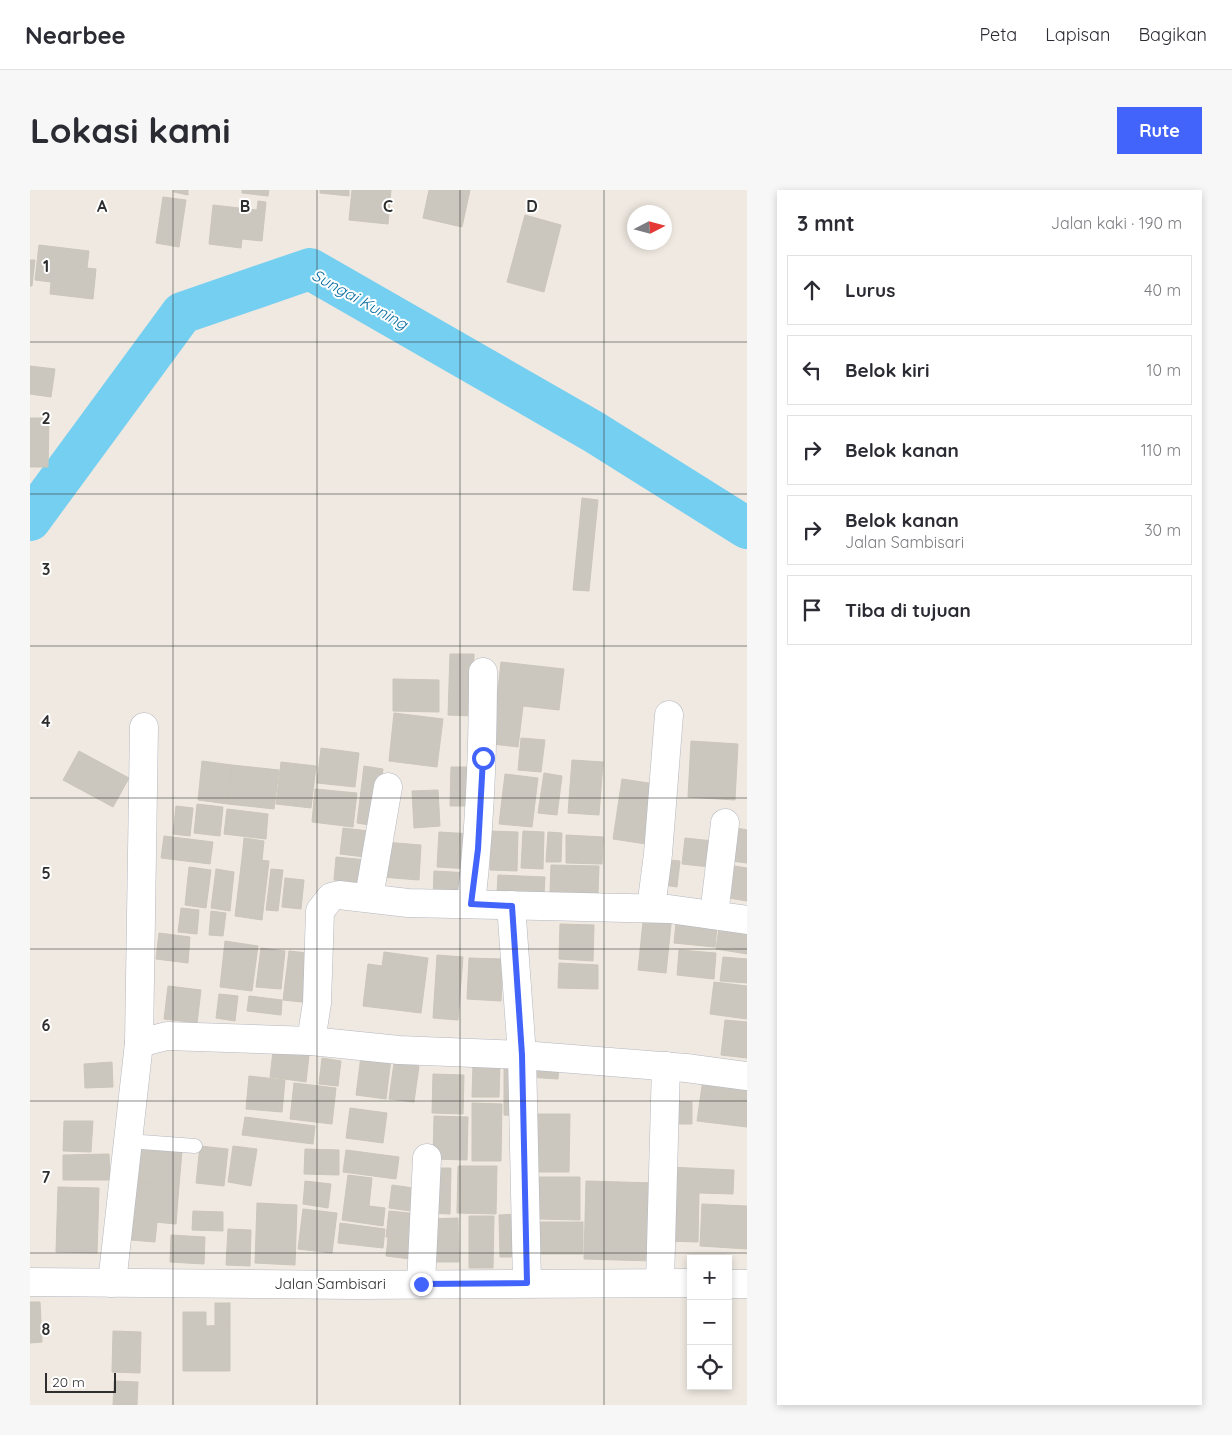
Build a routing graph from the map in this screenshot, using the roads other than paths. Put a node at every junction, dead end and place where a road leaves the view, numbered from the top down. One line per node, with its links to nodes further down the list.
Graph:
1 (483, 672): 7 (street)
2 (669, 714): 9 (street)
3 (144, 727): 13 (street)
4 (388, 786): 6 (street)
5 (725, 823): 10 (street)
6 (369, 897): 7 (street); 12 (street)
7 (471, 904): 8 (street)
8 (512, 906): 9 (street); 14 (street)
9 (651, 908): 10 (street)
10 (714, 915): 11 (street)
11 (747, 920)
12 (311, 1042): 13 (street); 14 (street)
13 (139, 1043): 17 (street)
14 (522, 1055): 15 (street); 23 (street)
15 (666, 1066): 16 (street); 21 (street)
16 (747, 1076)
17 (128, 1141): 18 (lane); 22 (street)
18 (195, 1146)
19 (427, 1158): 25 (street)
20 (30, 1282): 22 (street, Jalan Sambisari)
21 (660, 1282): 23 (street, Jalan Sambisari); 24 (street, Jalan Sambisari)
22 (112, 1283): 25 (street, Jalan Sambisari)
23 (527, 1283): 25 (street, Jalan Sambisari)
24 (687, 1283)
25 (421, 1284)
26 (732, 1284): 27 (street)
27 (747, 1284)

